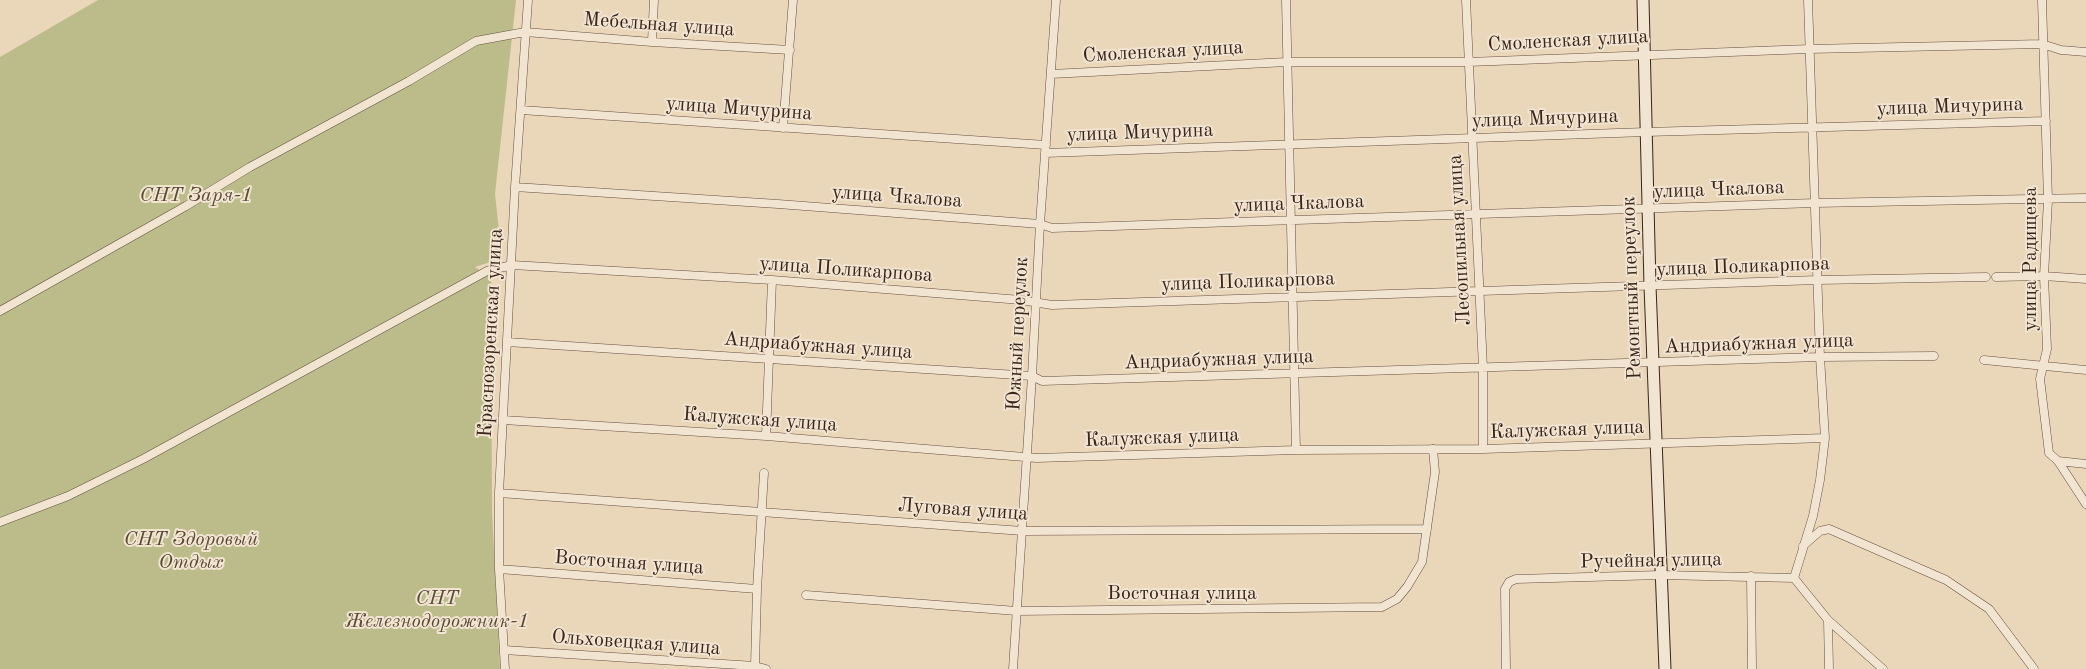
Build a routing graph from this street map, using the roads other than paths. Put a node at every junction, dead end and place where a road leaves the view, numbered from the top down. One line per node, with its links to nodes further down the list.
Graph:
1 (528, 0): 10 (street, Краснозоренская улица)
2 (654, 0): 11 (street)
3 (793, 0): 14 (street)
4 (1056, 0): 19 (street, Южный переулок)
5 (1286, 0): 17 (street)
6 (1466, 0): 18 (street, Лесопильная улица)
7 (1644, 0): 16 (main road, Ремонтный переулок)
8 (1808, 0): 13 (street)
9 (2042, 0): 12 (street, улица Радищева)
10 (525, 32): 11 (street, Мебельная улица); 20 (street, Краснозоренская улица); 47 (street, Мебельная улица)
11 (652, 42): 14 (street, Мебельная улица)
12 (2042, 44): 13 (street, Смоленская улица); 15 (street, Смоленская улица); 21 (street, улица Радищева)
13 (1809, 49): 16 (street, Смоленская улица); 22 (street)
14 (790, 50): 23 (street)
15 (2086, 52)
16 (1645, 54): 18 (street, Смоленская улица); 24 (main road, Ремонтный переулок)
17 (1287, 62): 18 (street, Смоленская улица); 19 (street, Смоленская улица); 26 (street)
18 (1468, 62): 25 (street, Лесопильная улица)
19 (1051, 74): 27 (street, Южный переулок)
20 (521, 110): 23 (street, улица Мичурина); 28 (street, Краснозоренская улица)
21 (2046, 121): 22 (street, улица Мичурина); 30 (street, улица Радищева)
22 (1814, 127): 24 (street, улица Мичурина); 31 (street)
23 (783, 128): 27 (street, улица Мичурина)
24 (1646, 132): 25 (street, улица Мичурина); 32 (main road, Ремонтный переулок)
25 (1472, 138): 26 (street, улица Мичурина); 33 (street, Лесопильная улица)
26 (1288, 144): 27 (street, улица Мичурина); 34 (street)
27 (1046, 149): 35 (street, Южный переулок)
28 (515, 187): 35 (street, улица Чкалова); 36 (street, Краснозоренская улица)
29 (2086, 198): 30 (street, улица Чкалова)
30 (2048, 200): 31 (street, улица Чкалова); 37 (street, улица Радищева)
31 (1815, 203): 32 (street, улица Чкалова); 42 (street)
32 (1648, 208): 33 (street, улица Чкалова); 43 (main road, Ремонтный переулок)
33 (1475, 215): 34 (street, улица Чкалова); 44 (street, Лесопильная улица)
34 (1292, 220): 35 (street, улица Чкалова); 45 (street)
35 (1040, 224): 46 (street, Южный переулок)
36 (512, 266): 41 (street, улица Поликарпова); 48 (street, Краснозоренская улица); 73 (street, улица Поликарпова)
37 (2044, 276): 39 (street); 40 (street); 54 (street, улица Радищева)
38 (1986, 277): 42 (street, улица Поликарпова)
39 (1996, 277)
40 (2086, 279)
41 (772, 280): 46 (street, улица Поликарпова); 51 (street)
42 (1818, 280): 43 (street, улица Поликарпова); 50 (street)
43 (1650, 286): 44 (street, улица Поликарпова); 53 (main road, Ремонтный переулок)
44 (1478, 291): 45 (street, улица Поликарпова); 55 (street, Лесопильная улица)
45 (1294, 296): 46 (street, улица Поликарпова); 57 (street)
46 (1036, 303): 58 (street, Южный переулок)
47 (0, 311)
48 (507, 342): 51 (street, Андриабужная улица); 59 (street, Краснозоренская улица)
49 (1934, 356): 50 (street, Андриабужная улица)
50 (1820, 357): 53 (street, Андриабужная улица); 61 (street)
51 (770, 359): 58 (street, Андриабужная улица); 60 (street)
52 (1984, 360): 54 (street)
53 (1652, 363): 55 (street, Андриабужная улица); 62 (main road, Ремонтный переулок)
54 (2042, 367): 56 (street); 67 (street, улица Радищева)
55 (1483, 368): 57 (street, Андриабужная улица); 64 (street, Лесопильная улица)
56 (2086, 370)
57 (1295, 373): 58 (street, Андриабужная улица); 65 (street)
58 (1032, 376): 66 (street, Южный переулок)
59 (503, 420): 60 (street, Калужская улица); 70 (street, Краснозоренская улица)
60 (766, 436): 66 (street, Калужская улица)
61 (1824, 438): 62 (street, Калужская улица); 76 (street)
62 (1655, 443): 64 (street, Калужская улица); 78 (main road, Ремонтный переулок)
63 (1433, 449): 64 (street, Калужская улица); 65 (street, Калужская улица); 74 (street, Восточная улица)
64 (1483, 449)
65 (1296, 450): 66 (street, Калужская улица)
66 (1027, 457): 75 (street, Южный переулок)
67 (2058, 461): 68 (street); 71 (street, улица Радищева)
68 (2086, 464)
69 (764, 473): 72 (street)
70 (499, 493): 72 (street, Луговая улица); 77 (street, Краснозоренская улица)
71 (2086, 504)
72 (762, 512): 75 (street, Луговая улица); 81 (street)
73 (0, 522)
74 (1427, 529): 75 (street, Луговая улица); 83 (street, Восточная улица)
75 (1023, 531): 83 (street, Южный переулок)
76 (1802, 547): 80 (street); 95 (street)
77 (499, 569): 81 (street, Восточная улица); 85 (street, Краснозоренская улица)
78 (1661, 575): 79 (street, Ручейная улица); 90 (street, Ручейная улица); 91 (main road, Ремонтный переулок)
79 (1751, 576): 80 (street, Ручейная улица); 92 (street)
80 (1794, 578): 84 (street)
81 (757, 589): 86 (street)
82 (806, 595): 83 (street, Восточная улица)
83 (1017, 611): 89 (street, Южный переулок)
84 (1828, 620): 93 (street); 94 (street)
85 (504, 650): 86 (street, Ольховецкая улица); 87 (street, Краснозоренская улица)
86 (755, 666): 88 (street, Ольховецкая улица)
87 (505, 669)
88 (766, 669)
89 (1013, 669)
90 (1506, 669)
91 (1665, 669)
92 (1752, 669)
93 (1829, 669)
94 (1882, 669)
95 (2034, 669)

